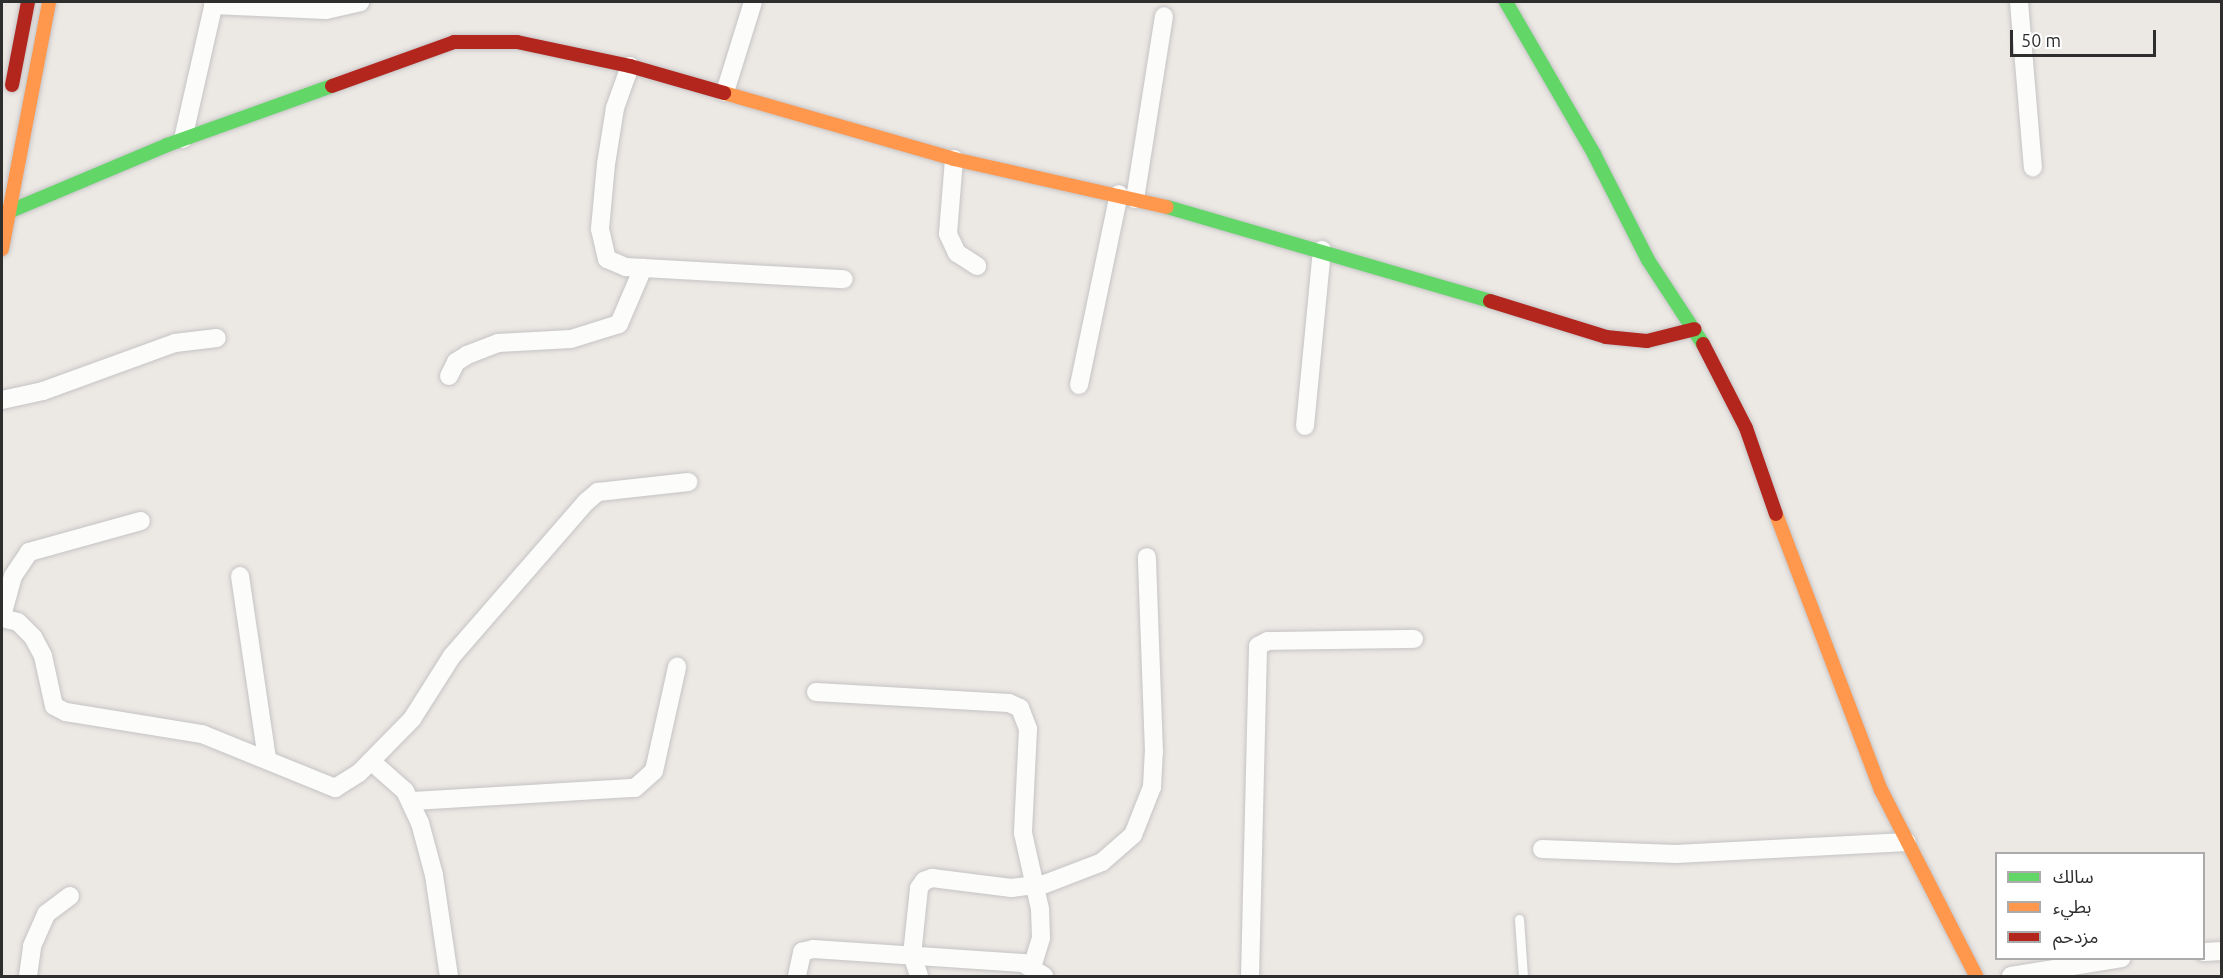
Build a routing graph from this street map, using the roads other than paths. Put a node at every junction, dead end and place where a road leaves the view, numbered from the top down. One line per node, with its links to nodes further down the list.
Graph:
1 (28, 2): 11 (street)
2 (49, 2): 16 (street)
3 (360, 2): 7 (street)
4 (753, 2): 10 (street)
5 (1506, 2): 22 (street)
6 (2019, 2): 14 (street)
7 (213, 3): 12 (street)
8 (1164, 16): 15 (street)
9 (630, 66): 10 (street); 12 (street); 20 (street)
10 (724, 92): 13 (street)
11 (8, 105)
12 (183, 139): 16 (street)
13 (954, 159): 15 (street); 19 (street)
14 (2033, 168)
15 (1127, 197): 18 (street); 25 (street)
16 (8, 212): 17 (street)
17 (2, 249)
18 (1322, 250): 22 (street); 27 (street)
19 (977, 266)
20 (643, 268): 21 (street); 24 (street)
21 (844, 279)
22 (1695, 329): 39 (street)
23 (217, 338): 26 (street)
24 (448, 376)
25 (1079, 385)
26 (2, 400)
27 (1305, 426)
28 (688, 482): 37 (street)
29 (141, 521): 32 (street)
30 (1148, 557): 41 (street)
31 (240, 576): 36 (street)
32 (2, 617): 36 (street)
33 (1414, 639): 53 (street)
34 (677, 667): 38 (street)
35 (816, 692): 41 (street)
36 (267, 759): 37 (street)
37 (371, 761): 38 (street)
38 (413, 801): 50 (street)
39 (1907, 842): 40 (street); 55 (street)
40 (1542, 849)
41 (1037, 885): 46 (street); 48 (street)
42 (70, 896): 49 (street)
43 (1519, 920): 54 (lane)
44 (2222, 951): 45 (street)
45 (2205, 952)
46 (912, 954): 48 (street); 51 (street); 52 (street)
47 (2110, 960): 56 (street)
48 (1038, 972)
49 (28, 976)
50 (449, 976)
51 (797, 976)
52 (919, 976)
53 (1250, 976)
54 (1523, 976)
55 (1976, 976)
56 (2011, 976)

